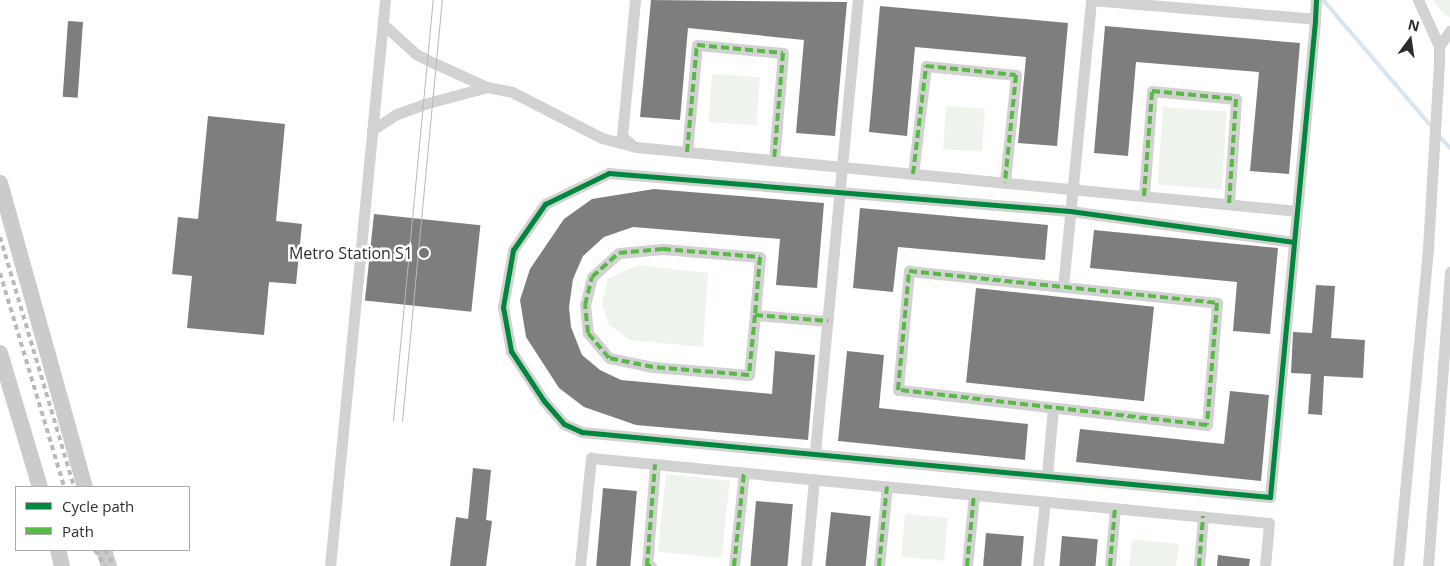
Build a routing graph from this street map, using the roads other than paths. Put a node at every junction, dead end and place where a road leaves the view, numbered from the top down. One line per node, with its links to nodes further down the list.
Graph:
1 (385, 0): 8 (street)
2 (634, 0): 13 (street)
3 (858, 0): 16 (street)
4 (1091, 0): 7 (street); 20 (street)
5 (1316, 0): 7 (street)
6 (1418, 0): 10 (street)
7 (1315, 20): 25 (street)
8 (383, 24): 11 (street); 12 (street)
9 (1450, 31): 10 (street)
10 (1439, 46): 60 (street)
11 (487, 87): 12 (street); 13 (street)
12 (372, 130): 49 (street)
13 (636, 148): 14 (street)
14 (686, 152): 15 (street); 15 (street)
15 (774, 160): 16 (street)
16 (842, 167): 17 (street); 21 (street)
17 (914, 174): 18 (street); 18 (street)
18 (1005, 182): 20 (street)
19 (0, 183): 39 (main road)
20 (1072, 189): 22 (street); 24 (street)
21 (840, 194): 24 (street); 30 (street); 33 (street)
22 (1144, 196): 23 (street); 23 (street)
23 (1229, 204): 25 (street)
24 (1070, 211): 26 (street); 28 (street)
25 (1297, 211): 26 (street)
26 (1294, 242): 36 (street)
27 (1450, 272): 61 (street)
28 (1063, 287): 32 (street); 32 (street)
29 (755, 315): 29 (street); 30 (street)
30 (828, 321): 33 (street)
31 (0, 353): 38 (main road)
32 (1053, 408): 36 (street)
33 (815, 452): 36 (street)
34 (655, 464): 35 (street); 50 (street); 51 (street)
35 (744, 473): 37 (street); 52 (street)
36 (1047, 475)
37 (814, 480): 40 (street); 53 (street)
38 (40, 486)
39 (85, 486)
40 (887, 486): 41 (street); 54 (street)
41 (974, 495): 42 (street); 55 (street)
42 (1045, 501): 43 (street); 56 (street)
43 (1115, 508): 44 (street); 57 (street)
44 (1203, 516): 58 (street); 59 (street)
45 (57, 551): 47 (main road)
46 (104, 551): 48 (main road)
47 (62, 566)
48 (108, 566)
49 (330, 566)
50 (580, 566)
51 (651, 566)
52 (734, 566)
53 (806, 566)
54 (879, 566)
55 (967, 566)
56 (1038, 566)
57 (1110, 566)
58 (1199, 566)
59 (1265, 566)
60 (1398, 566)
61 (1428, 566)

